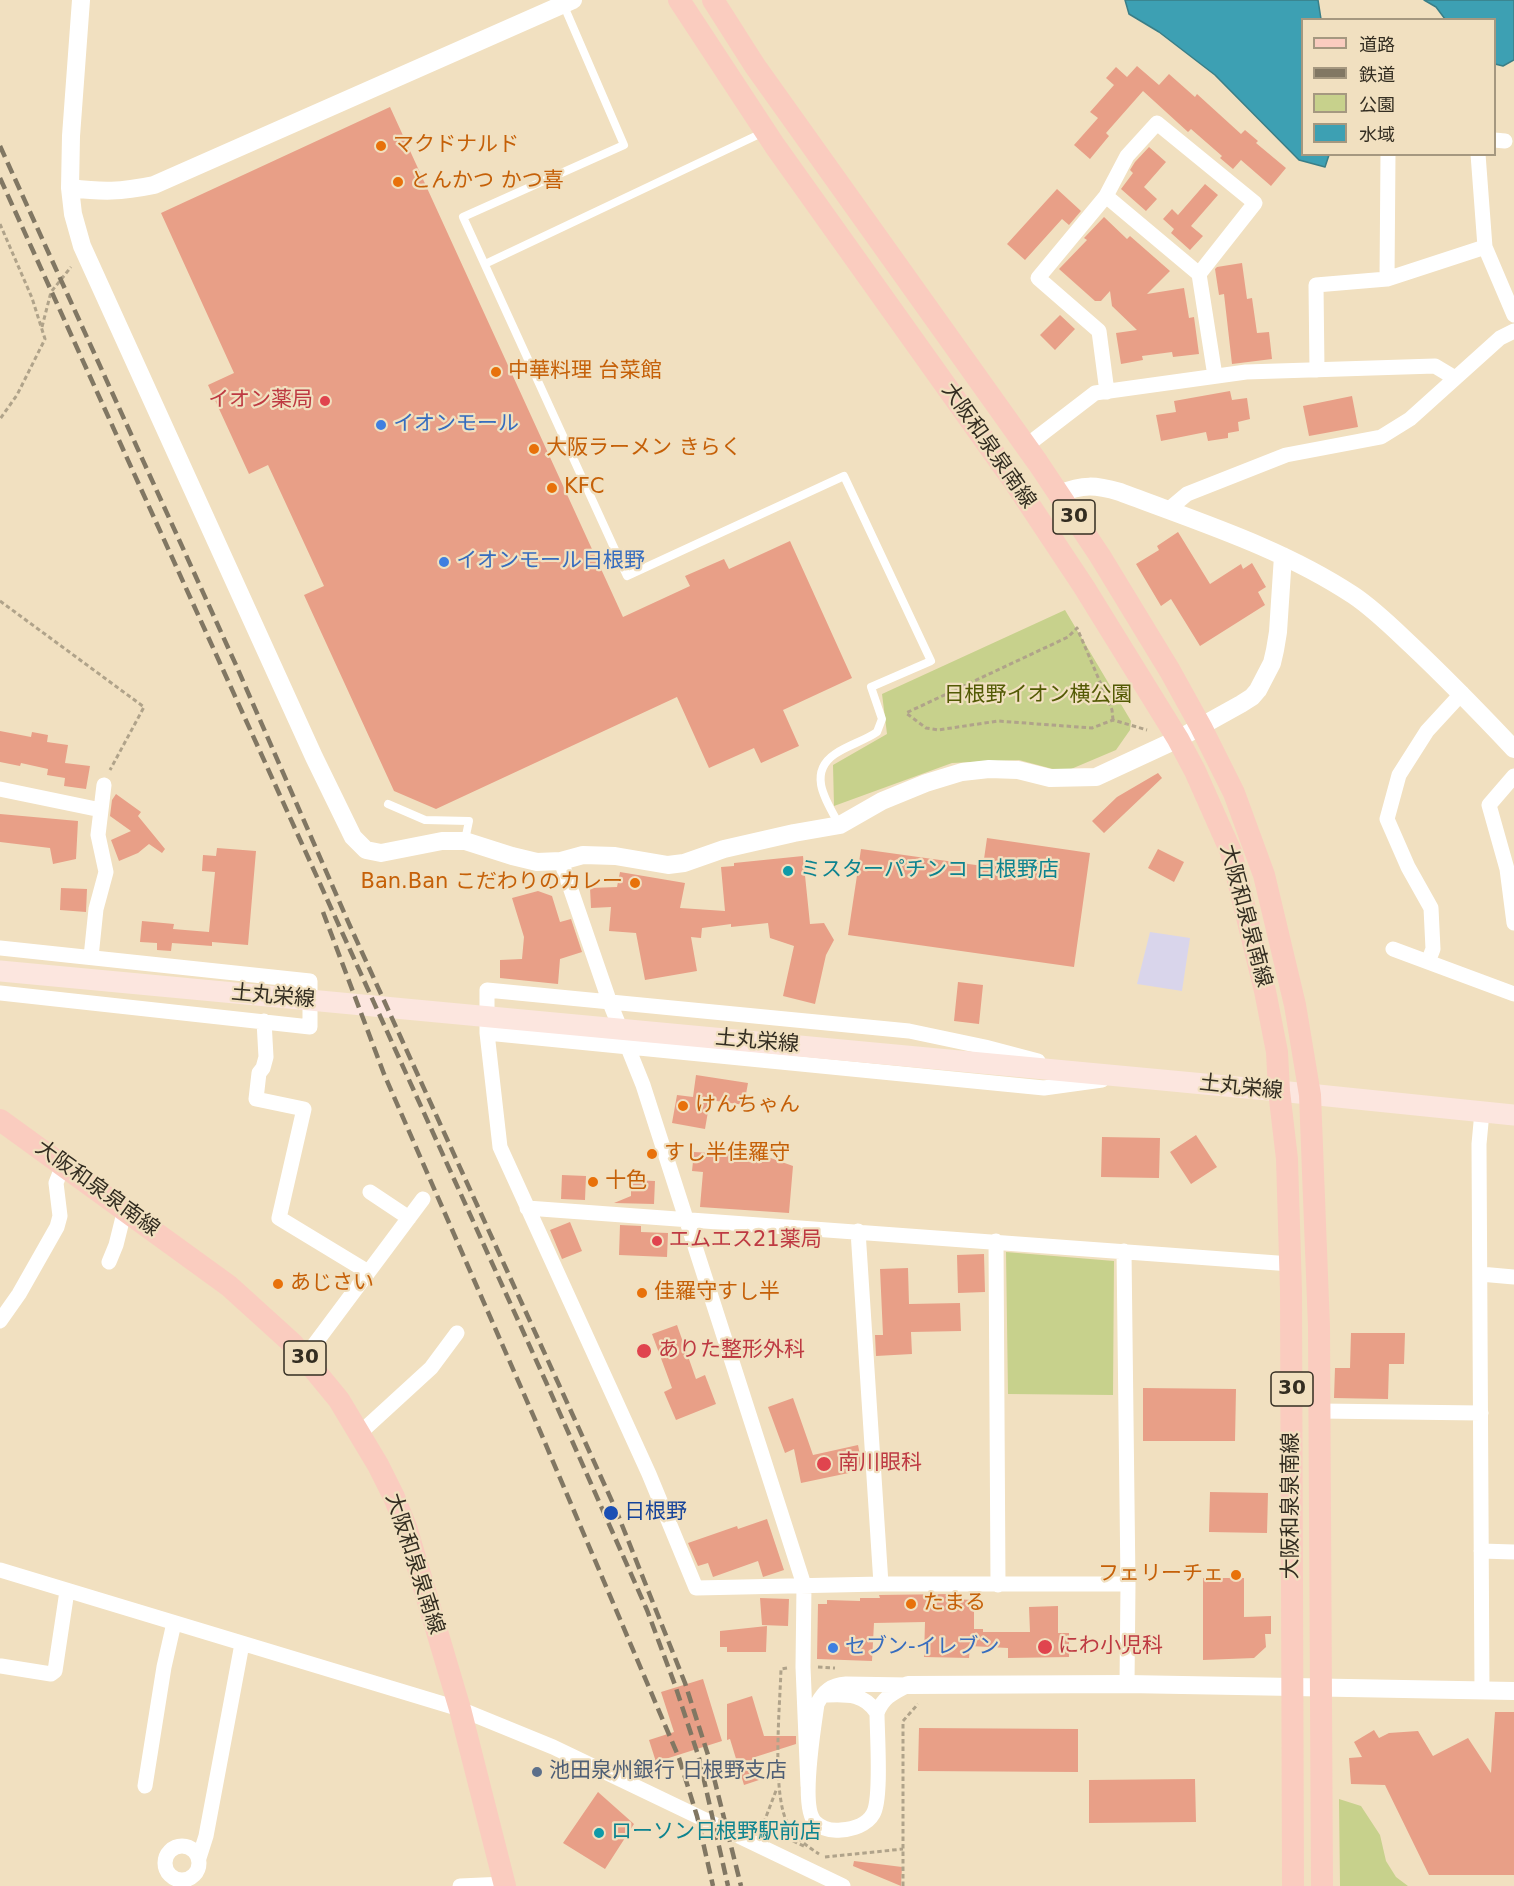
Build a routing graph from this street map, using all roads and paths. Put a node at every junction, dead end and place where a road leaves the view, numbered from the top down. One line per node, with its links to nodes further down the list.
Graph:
1 (81, 0): 8 (street)
2 (679, 0): 5 (main road, 大阪和泉泉南線 / 30)
3 (712, 0): 24 (main road, 大阪和泉泉南線 / 30)
4 (568, 2): 8 (street); 13 (lane)
5 (765, 131): 13 (lane); 32 (main road, 大阪和泉泉南線 / 30)
6 (1388, 156): 15 (street)
7 (1478, 156): 11 (street)
8 (70, 188): 40 (street)
9 (1106, 196): 14 (street); 14 (street); 22 (street)
10 (0, 224): 17 (path)
11 (1485, 247): 15 (street); 16 (street)
12 (75, 263): 17 (path)
13 (485, 264): 39 (lane)
14 (1199, 274): 20 (street)
15 (1387, 279): 19 (street)
16 (1514, 315)
17 (42, 329): 23 (path)
18 (1514, 331): 21 (street)
19 (1317, 370): 20 (street); 21 (street)
20 (1215, 376): 22 (street)
21 (1455, 378): 26 (street)
22 (1107, 392): 24 (street)
23 (0, 420)
24 (1026, 446): 25 (main road, 大阪和泉泉南線 / 30)
25 (1058, 494): 26 (street); 31 (main road, 大阪和泉泉南線 / 30)
26 (1168, 510): 27 (street)
27 (1282, 556): 29 (street); 31 (street)
28 (0, 601): 35 (path)
29 (1462, 693): 33 (street); 46 (street)
30 (1113, 720): 30 (path); 32 (path)
31 (1201, 727): 32 (street); 57 (main road, 大阪和泉泉南線 / 30)
32 (1178, 739): 39 (street); 56 (main road, 大阪和泉泉南線 / 30)
33 (1514, 748)
34 (1514, 776): 42 (street)
35 (107, 778): 38 (street)
36 (0, 789): 38 (street)
37 (388, 804): 40 (lane)
38 (101, 810): 45 (street)
39 (840, 825): 41 (street)
40 (465, 841): 41 (street)
41 (561, 861): 50 (street)
42 (1514, 923)
43 (0, 948): 45 (street)
44 (1393, 949): 46 (street)
45 (91, 957): 51 (street)
46 (1428, 962): 49 (street)
47 (0, 971): 54 (main road, 土丸栄線)
48 (0, 993): 51 (street)
49 (1514, 994)
50 (610, 1003): 52 (street); 53 (street); 54 (street)
51 (264, 1021): 73 (street)
52 (487, 1033): 53 (street); 64 (street)
53 (628, 1047): 55 (street); 67 (street)
54 (1077, 1072): 55 (main road, 土丸栄線)
55 (1121, 1077): 56 (main road, 土丸栄線)
56 (1279, 1091): 57 (main road, 土丸栄線); 72 (main road, 大阪和泉泉南線 / 30)
57 (1311, 1095): 58 (main road, 土丸栄線); 79 (main road, 大阪和泉泉南線 / 30)
58 (1482, 1112): 59 (main road, 土丸栄線); 74 (street)
59 (1514, 1115)
60 (0, 1120): 61 (main road, 大阪和泉泉南線 / 30)
61 (63, 1165): 65 (main road, 大阪和泉泉南線 / 30); 76 (street)
62 (370, 1192): 66 (street)
63 (423, 1199): 66 (street)
64 (527, 1208): 67 (street); 87 (street)
65 (125, 1209): 71 (street); 78 (main road, 大阪和泉泉南線 / 30)
66 (409, 1218): 73 (street)
67 (686, 1218): 68 (street); 87 (street)
68 (858, 1231): 69 (street); 85 (street)
69 (996, 1241): 70 (street); 88 (street)
70 (1124, 1251): 72 (street); 86 (street)
71 (109, 1262)
72 (1291, 1264): 95 (main road, 大阪和泉泉南線 / 30)
73 (368, 1272): 78 (street)
74 (1480, 1274): 75 (street); 80 (street)
75 (1514, 1277)
76 (0, 1321)
77 (457, 1333): 81 (street)
78 (305, 1357): 81 (main road, 大阪和泉泉南線 / 30)
79 (1319, 1411): 80 (street); 96 (main road, 大阪和泉泉南線 / 30)
80 (1481, 1413): 82 (street)
81 (360, 1433): 101 (main road, 大阪和泉泉南線 / 30)
82 (1481, 1551): 83 (street); 97 (street)
83 (1514, 1552)
84 (0, 1570): 89 (street)
85 (881, 1584): 87 (street); 88 (street)
86 (1128, 1584): 88 (street); 93 (street)
87 (804, 1585): 104 (street)
88 (998, 1585)
89 (67, 1591): 90 (street); 92 (street)
90 (174, 1623): 91 (street); 103 (street)
91 (242, 1644): 101 (street); 107 (street)
92 (2, 1666)
93 (1127, 1684): 94 (street); 95 (street)
94 (908, 1685): 99 (street); 102 (street)
95 (1292, 1688): 96 (street); 113 (main road, 大阪和泉泉南線 / 30)
96 (1320, 1689): 97 (street); 114 (main road, 大阪和泉泉南線 / 30)
97 (1482, 1691): 98 (street)
98 (1514, 1691)
99 (821, 1696): 102 (street); 104 (street)
100 (921, 1700): 112 (path)
101 (460, 1709): 106 (street); 109 (main road, 大阪和泉泉南線 / 30)
102 (876, 1713): 104 (street)
103 (145, 1786)
104 (808, 1786)
105 (778, 1787): 106 (path)
106 (756, 1843): 111 (street)
107 (199, 1858): 108 (street); 108 (street)
108 (189, 1882)
109 (505, 1885): 110 (street)
110 (460, 1886)
111 (843, 1886)
112 (903, 1886)
113 (1293, 1886)
114 (1322, 1886)

